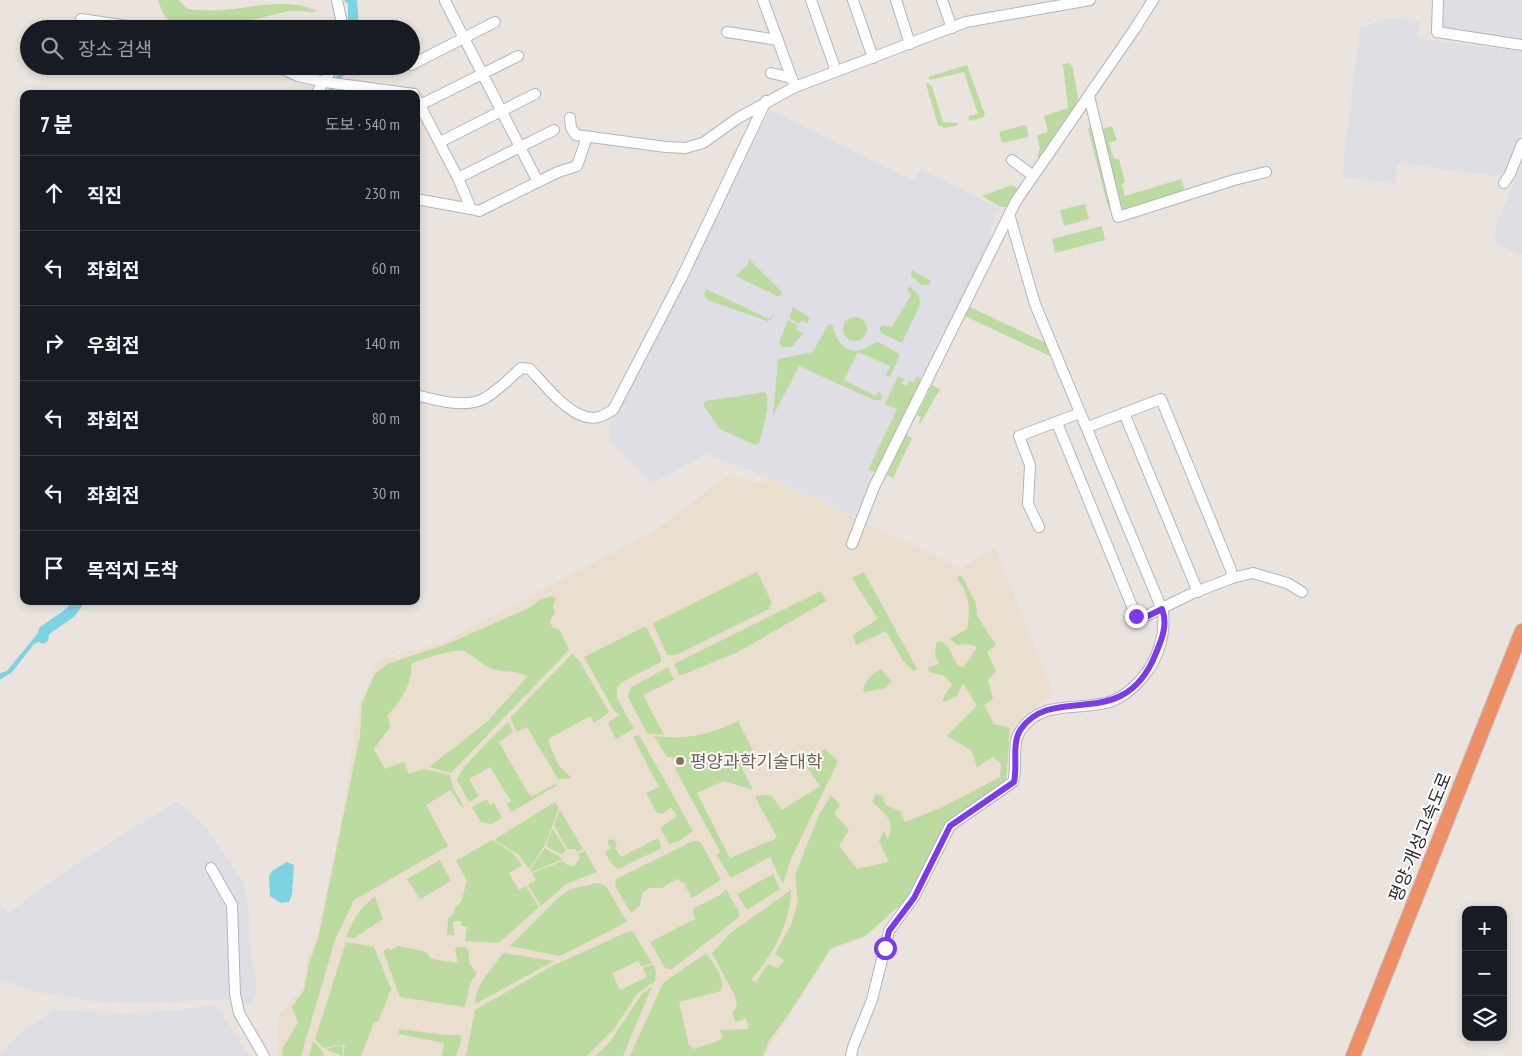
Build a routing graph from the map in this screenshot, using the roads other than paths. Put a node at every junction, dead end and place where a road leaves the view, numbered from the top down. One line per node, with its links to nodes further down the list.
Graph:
1 (337, 0): 14 (street)
2 (763, 0): 19 (street)
3 (812, 0): 25 (street)
4 (853, 0): 23 (street)
5 (896, 0): 20 (street)
6 (942, 0): 16 (street)
7 (1090, 0): 11 (street)
8 (1153, 0): 35 (street)
9 (1438, 0): 21 (street)
10 (445, 1): 18 (street)
11 (1072, 2): 16 (street)
12 (81, 19): 13 (street)
13 (88, 20)
14 (341, 20)
15 (495, 22): 18 (street)
16 (952, 28): 20 (street)
17 (727, 32): 19 (street)
18 (464, 39): 24 (street); 29 (street)
19 (778, 40): 31 (street)
20 (910, 44): 23 (street)
21 (1522, 45)
22 (518, 56): 29 (street)
23 (873, 58): 25 (street)
24 (420, 61)
25 (836, 71): 31 (street)
26 (771, 73): 31 (street)
27 (296, 75): 30 (street)
28 (333, 75): 30 (street)
29 (483, 75): 36 (street); 39 (street)
30 (332, 82): 32 (street); 33 (street)
31 (794, 82): 37 (street)
32 (321, 90)
33 (387, 90)
34 (535, 94): 39 (street)
35 (1089, 96): 47 (street); 48 (street)
36 (420, 101)
37 (766, 101): 42 (street); 55 (street)
38 (420, 106): 43 (street)
39 (502, 110): 43 (street); 45 (street)
40 (570, 118): 42 (street)
41 (554, 130): 45 (street)
42 (587, 137): 50 (street)
43 (440, 142): 49 (street)
44 (1522, 144): 51 (street)
45 (519, 147): 49 (street); 50 (street)
46 (1012, 160): 48 (street)
47 (1266, 172)
48 (1032, 175): 54 (street)
49 (458, 178): 53 (street)
50 (538, 182): 53 (street)
51 (1504, 184)
52 (420, 200): 53 (street)
53 (471, 209)
54 (1009, 214): 56 (street); 61 (street)
55 (420, 396)
56 (1080, 412): 58 (street); 59 (street)
57 (1124, 413): 59 (street); 62 (street); 63 (street)
58 (1057, 422): 60 (street); 65 (street)
59 (1088, 427): 65 (street)
60 (1039, 527)
61 (852, 544)
62 (1232, 578): 63 (street); 64 (street)
63 (1198, 592): 65 (street)
64 (1302, 592)
65 (1162, 609): 70 (street)
66 (1522, 631): 71 (highway, 평양-개성고속도로)
67 (1522, 655): 72 (highway, 평양-개성고속도로)
68 (211, 868): 69 (street)
69 (264, 1056)
70 (852, 1056)
71 (1353, 1056)
72 (1361, 1056)

